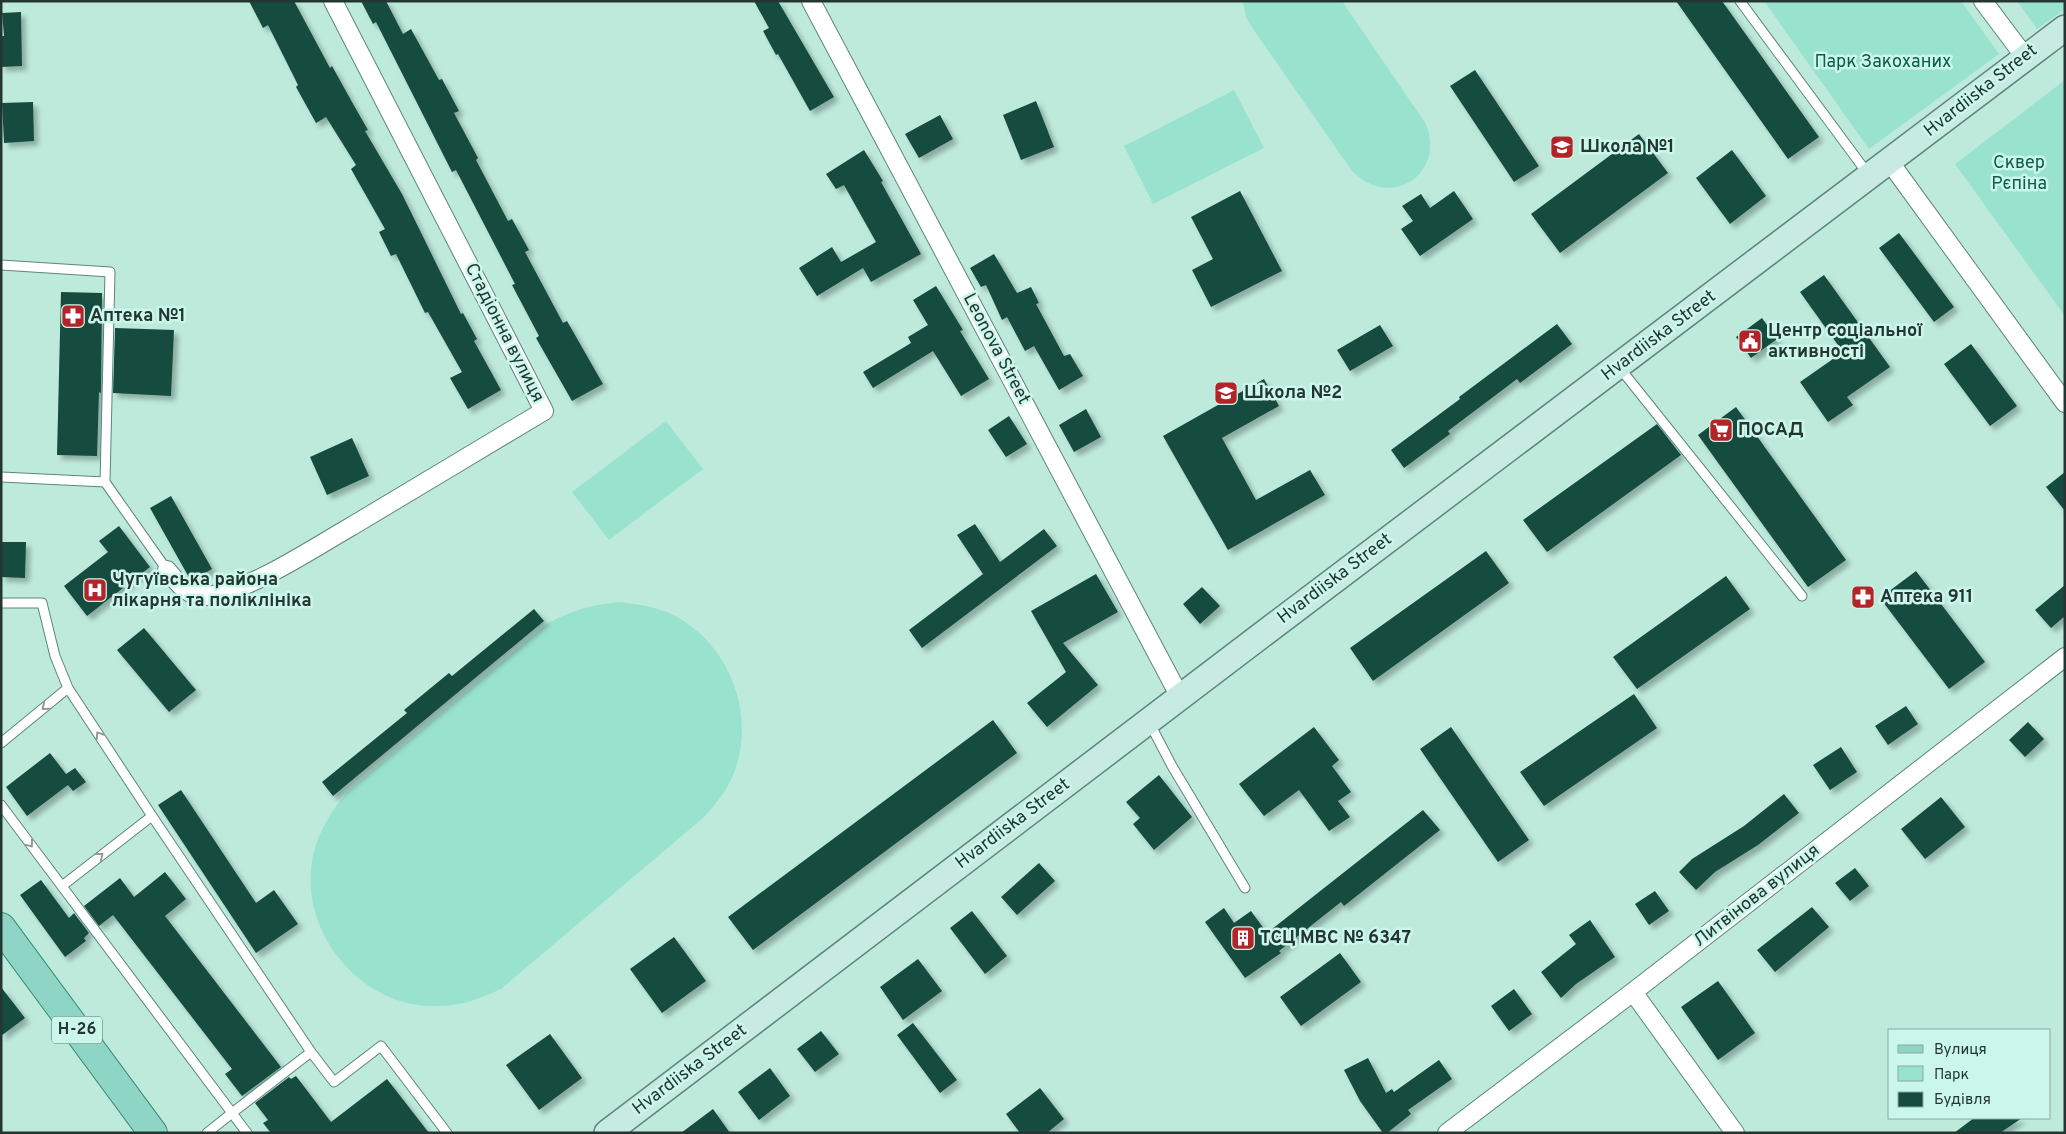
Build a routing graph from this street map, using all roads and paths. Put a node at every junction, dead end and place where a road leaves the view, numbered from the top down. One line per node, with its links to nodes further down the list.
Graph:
1 (334, 1): 13 (street, Стадіонна вулиця)
2 (811, 1): 18 (street, Leonova Street)
3 (1740, 1): 7 (lane)
4 (1983, 1): 6 (street)
5 (2065, 28): 6 (street, Hvardiiska Street)
6 (2025, 57): 7 (street, Hvardiiska Street)
7 (1880, 169): 9 (street, Hvardiiska Street); 10 (street)
8 (1, 266): 12 (lane)
9 (1619, 366): 14 (lane); 18 (street, Hvardiiska Street)
10 (2065, 402)
11 (1, 477): 12 (lane)
12 (105, 482): 13 (lane)
13 (167, 570)
14 (1802, 596)
15 (1, 603): 17 (lane)
16 (2065, 657): 26 (street, Литвінова вулиця)
17 (68, 688): 20 (lane, one-way to 20); 22 (lane, one-way to 17)
18 (1180, 697): 19 (street, Hvardiiska Street)
19 (1148, 721): 24 (lane); 33 (street, Hvardiiska Street)
20 (1, 743)
21 (1, 805): 23 (lane, one-way to 23)
22 (152, 816): 23 (lane, one-way to 22); 27 (lane)
23 (62, 886): 28 (lane)
24 (1245, 888)
25 (6, 944): 29 (main road, Н-26)
26 (1633, 992): 34 (street, Литвінова вулиця); 35 (street)
27 (311, 1052): 28 (lane); 32 (lane)
28 (232, 1113): 30 (lane); 31 (lane)
29 (153, 1133)
30 (207, 1133)
31 (247, 1133)
32 (447, 1133)
33 (607, 1133)
34 (1447, 1133)
35 (1735, 1133)

